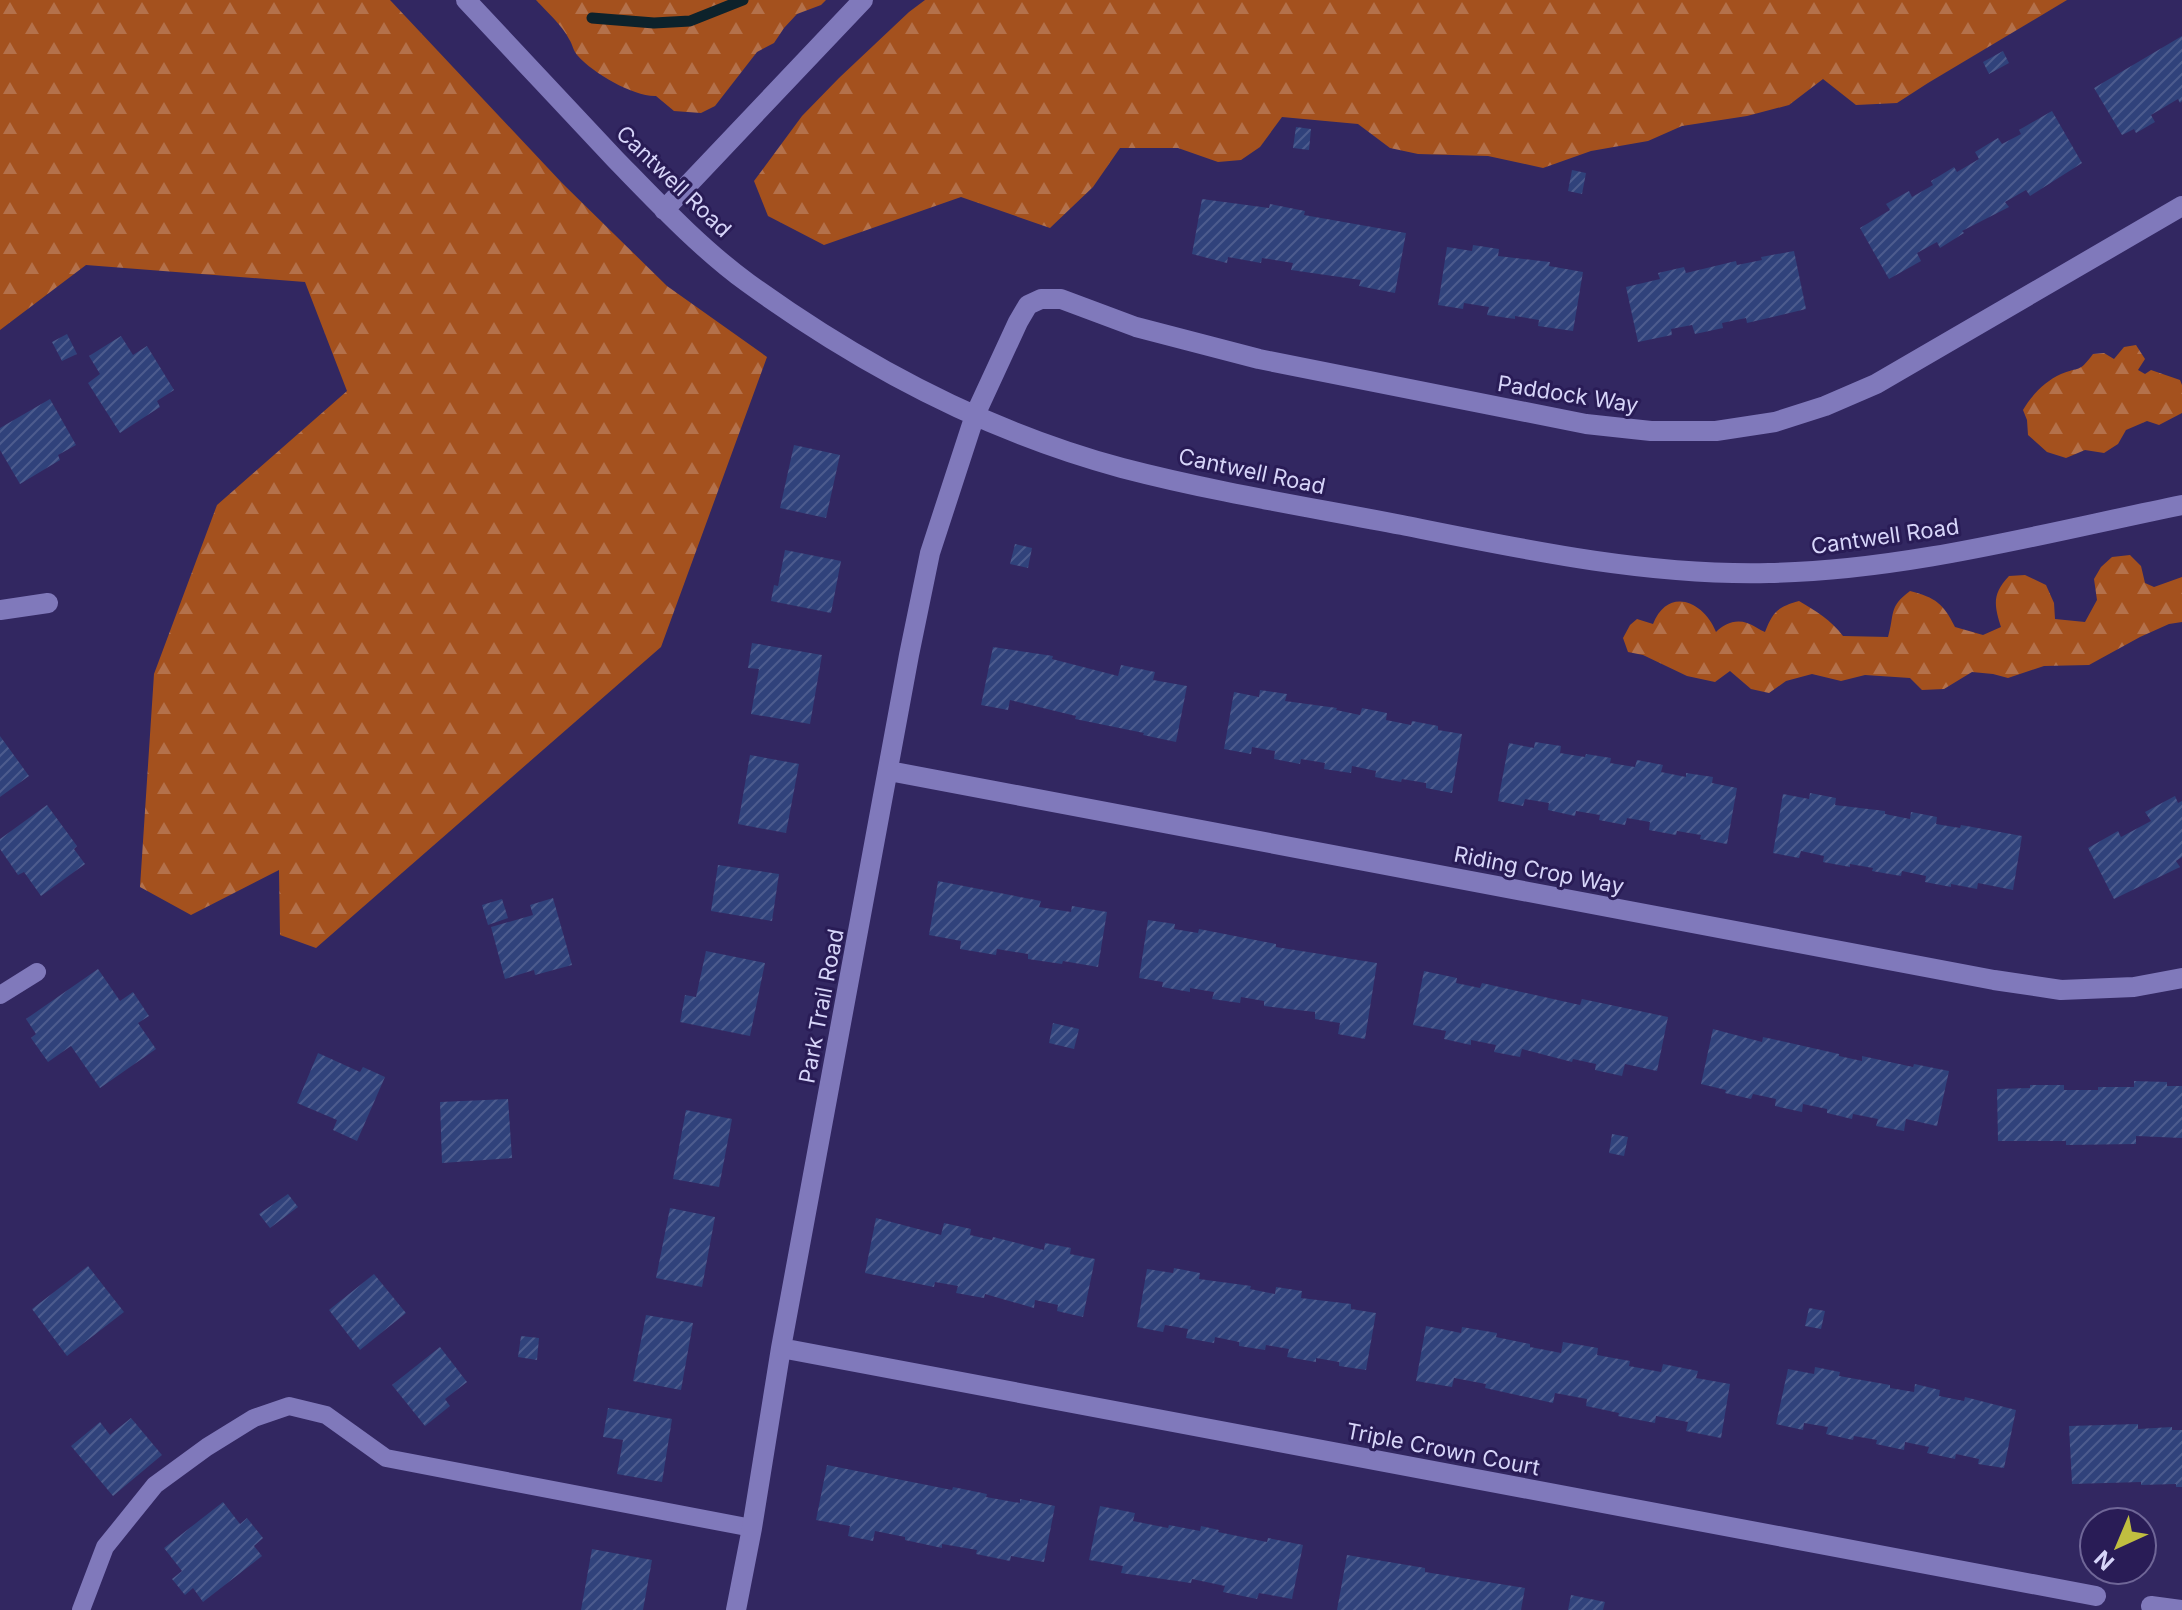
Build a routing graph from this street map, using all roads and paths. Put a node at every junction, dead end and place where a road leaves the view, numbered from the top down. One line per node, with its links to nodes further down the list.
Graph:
1 (466, 0): 4 (street, Cantwell Road)
2 (863, 0): 4 (street)
3 (2182, 206): 5 (street, Paddock Way)
4 (664, 210): 5 (street, Cantwell Road)
5 (975, 415): 6 (street, Cantwell Road); 9 (street, Park Trail Road)
6 (2182, 505)
7 (48, 603): 8 (street)
8 (0, 610)
9 (889, 771): 11 (street, Riding Crop Way); 13 (street, Park Trail Road)
10 (37, 972): 12 (lane)
11 (2182, 978)
12 (0, 995)
13 (781, 1348): 14 (street, Park Trail Road); 15 (street, Triple Crown Court)
14 (752, 1528): 17 (lane); 18 (street, Park Trail Road)
15 (2096, 1596)
16 (2151, 1606): 19 (street)
17 (81, 1610)
18 (736, 1610)
19 (2182, 1610)

